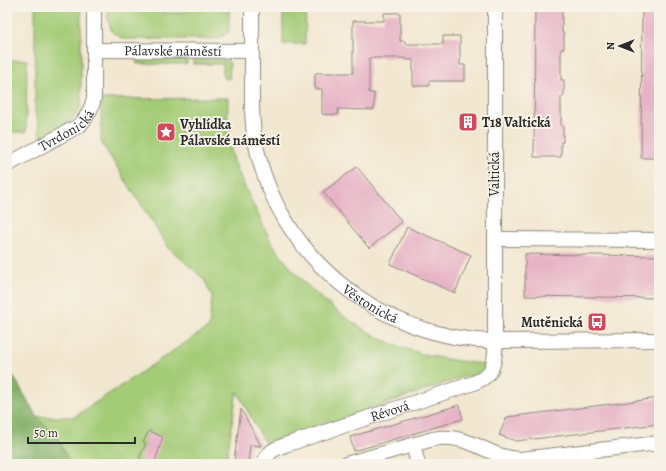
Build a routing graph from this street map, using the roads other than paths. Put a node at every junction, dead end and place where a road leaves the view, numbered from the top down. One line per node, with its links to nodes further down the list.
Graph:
1 (94, 7): 4 (street)
2 (252, 7): 5 (street)
3 (495, 7): 7 (street, Valtická)
4 (94, 50): 5 (street, Pálavské náměstí); 6 (street, Tvrdonická)
5 (252, 51): 10 (street, Věstonická)
6 (7, 164)
7 (495, 239): 8 (street); 10 (street, Valtická)
8 (659, 240)
9 (659, 340): 10 (street, Věstonická)
10 (495, 341): 13 (street, Révová)
11 (659, 443): 12 (street)
12 (413, 445): 14 (street); 15 (street)
13 (264, 464)
14 (346, 464)
15 (418, 464)

